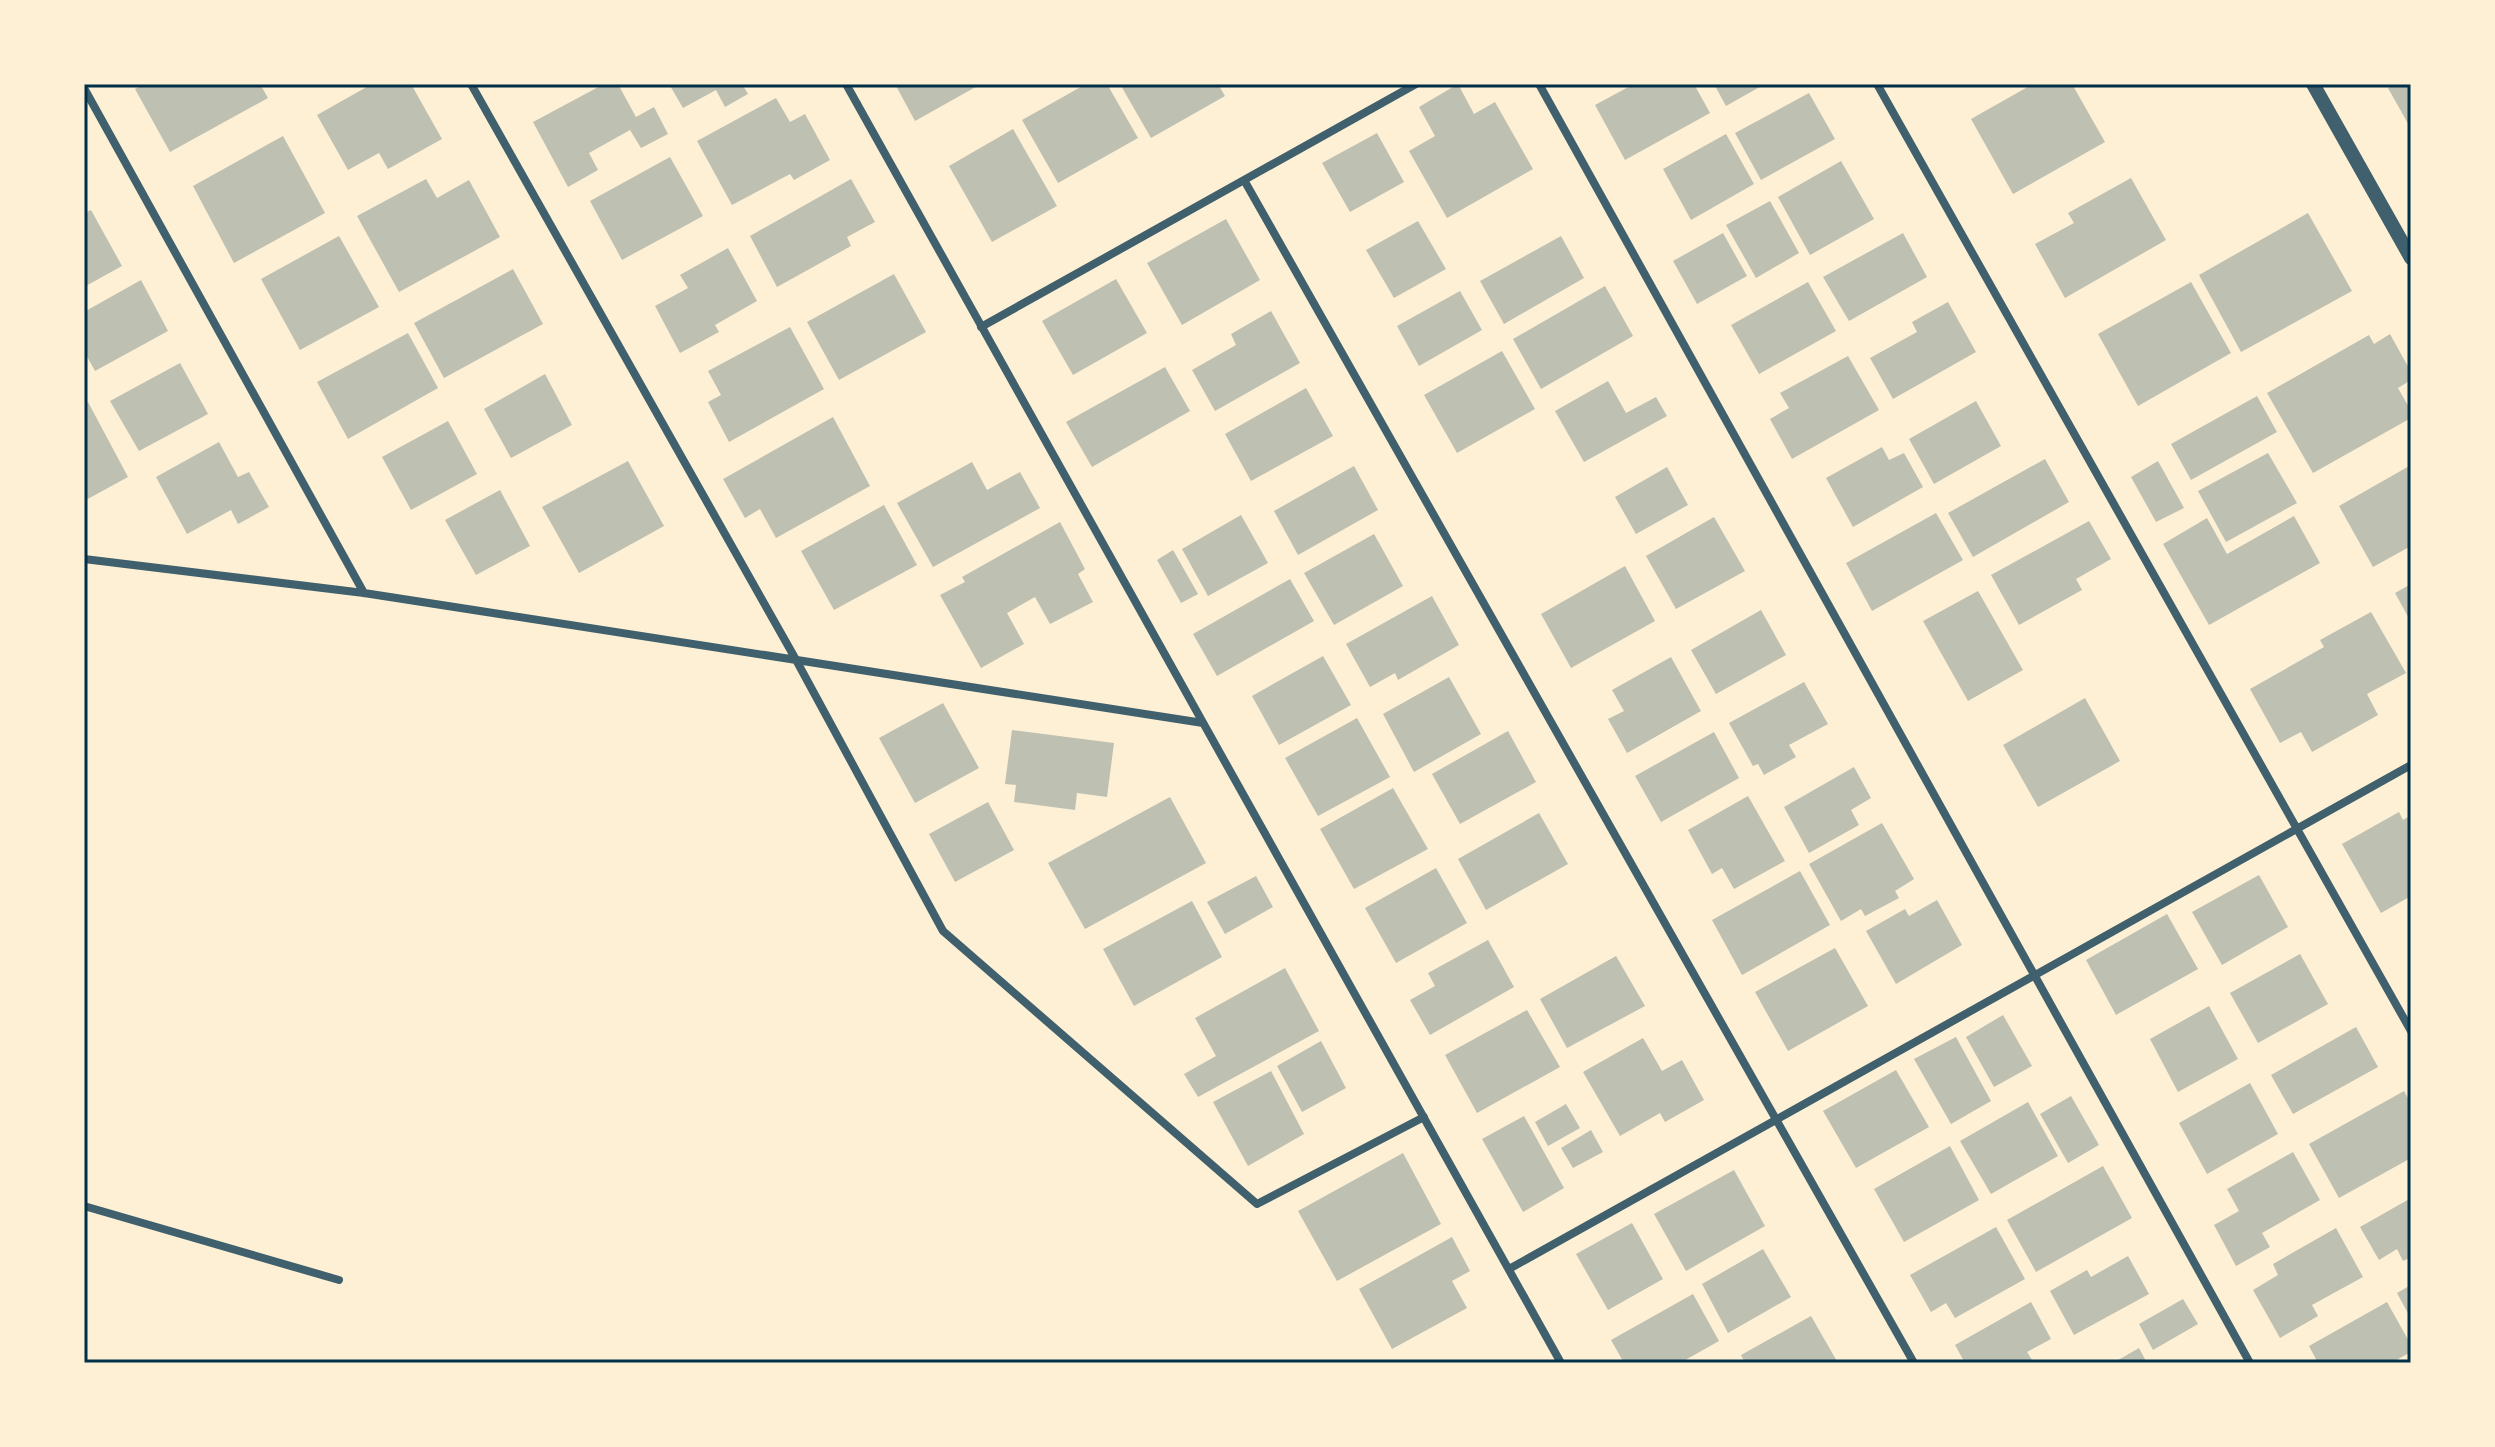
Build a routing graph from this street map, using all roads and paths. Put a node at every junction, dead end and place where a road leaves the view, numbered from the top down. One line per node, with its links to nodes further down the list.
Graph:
1 (471, 84): 13 (street)
2 (846, 84): 10 (street)
3 (1416, 84): 8 (street)
4 (1539, 84): 17 (street)
5 (1877, 84): 16 (street)
6 (2313, 84): 9 (street)
7 (84, 88): 12 (street)
8 (1244, 180): 10 (street); 20 (street)
9 (2411, 258)
10 (981, 327): 14 (street)
11 (84, 559): 12 (street)
12 (364, 593): 13 (street)
13 (795, 658): 14 (street); 19 (street)
14 (1203, 723): 19 (street)
15 (2411, 765): 16 (street)
16 (2297, 828): 17 (street); 18 (street)
17 (2035, 975): 20 (street); 26 (street)
18 (2411, 1031)
19 (1424, 1117): 22 (street)
20 (1776, 1119): 22 (street); 25 (street)
21 (84, 1206): 23 (street)
22 (1509, 1269): 24 (street)
23 (339, 1280)
24 (1561, 1363)
25 (1914, 1363)
26 (2250, 1363)

